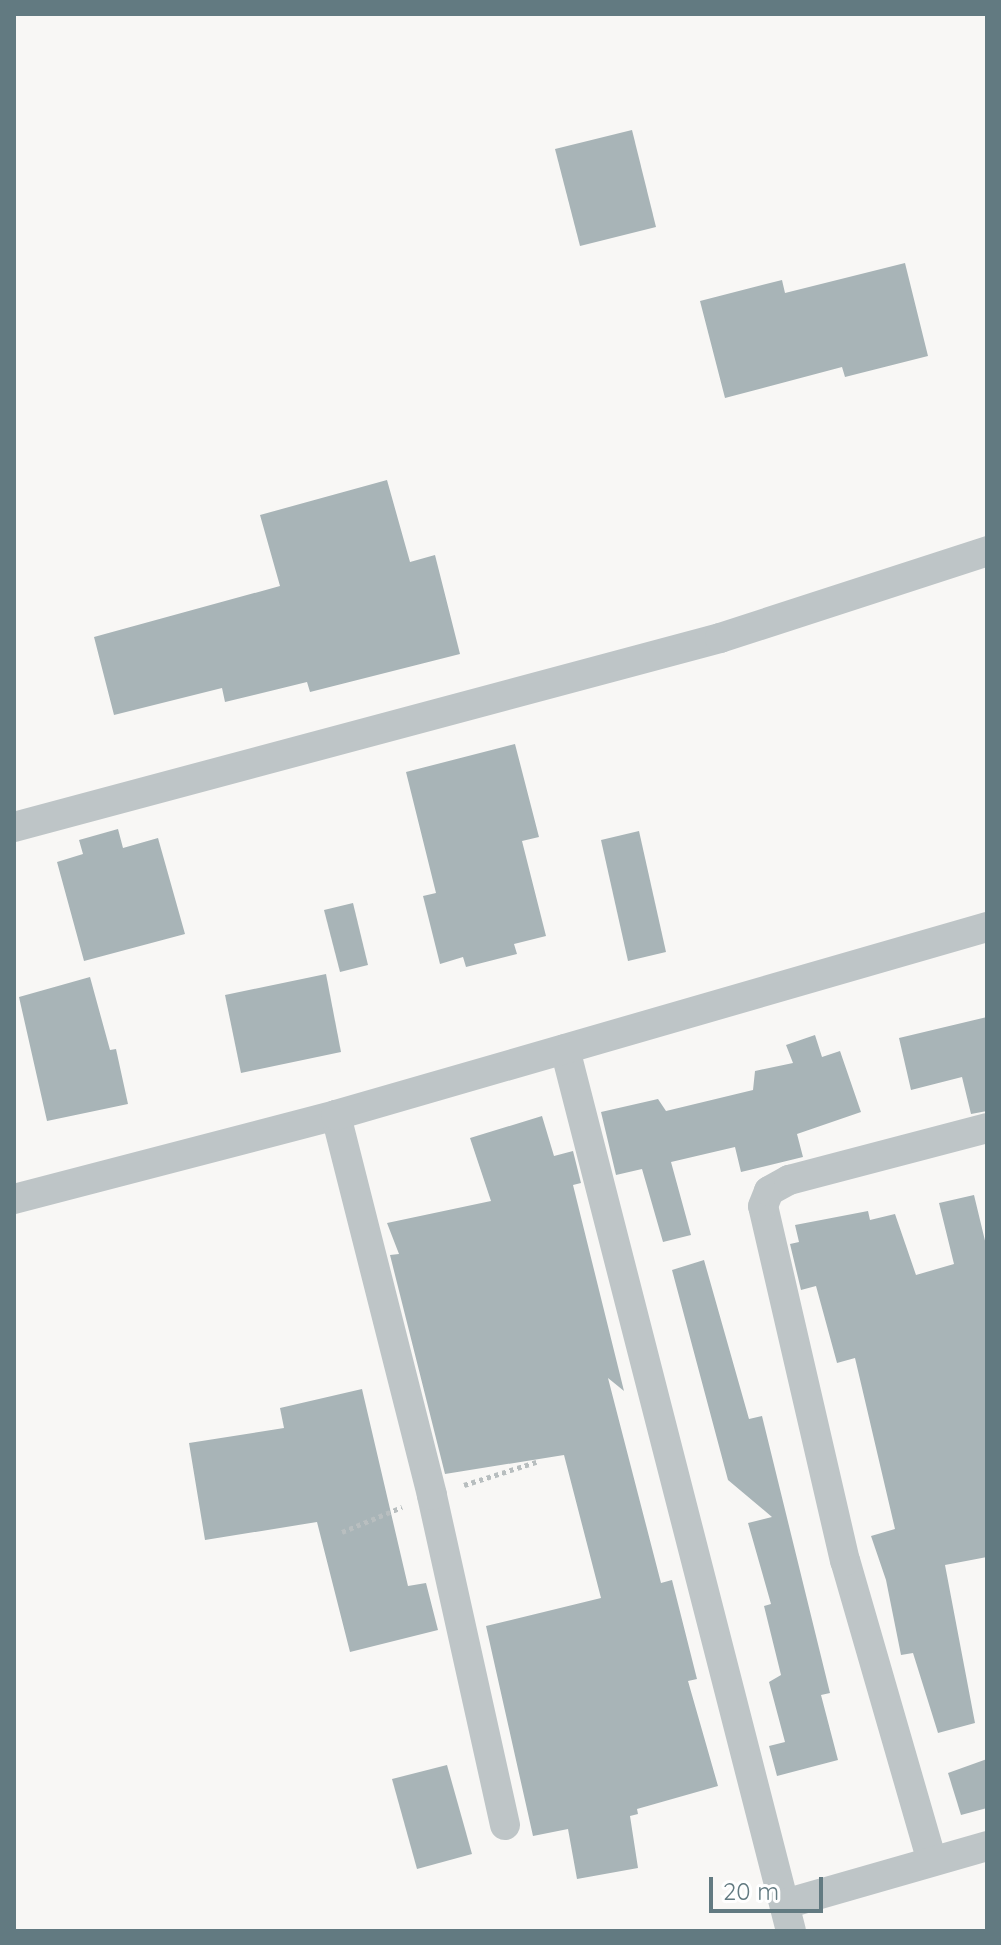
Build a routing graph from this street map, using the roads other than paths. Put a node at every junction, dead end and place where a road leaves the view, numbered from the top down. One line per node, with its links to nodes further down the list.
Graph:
1 (987, 551): 2 (street)
2 (14, 827)
3 (987, 927): 4 (street)
4 (565, 1049): 5 (street); 11 (street)
5 (336, 1115): 7 (street); 8 (street)
6 (987, 1128): 10 (street)
7 (14, 1199)
8 (505, 1825)
9 (987, 1846): 10 (street)
10 (931, 1858): 11 (street)
11 (788, 1918)

